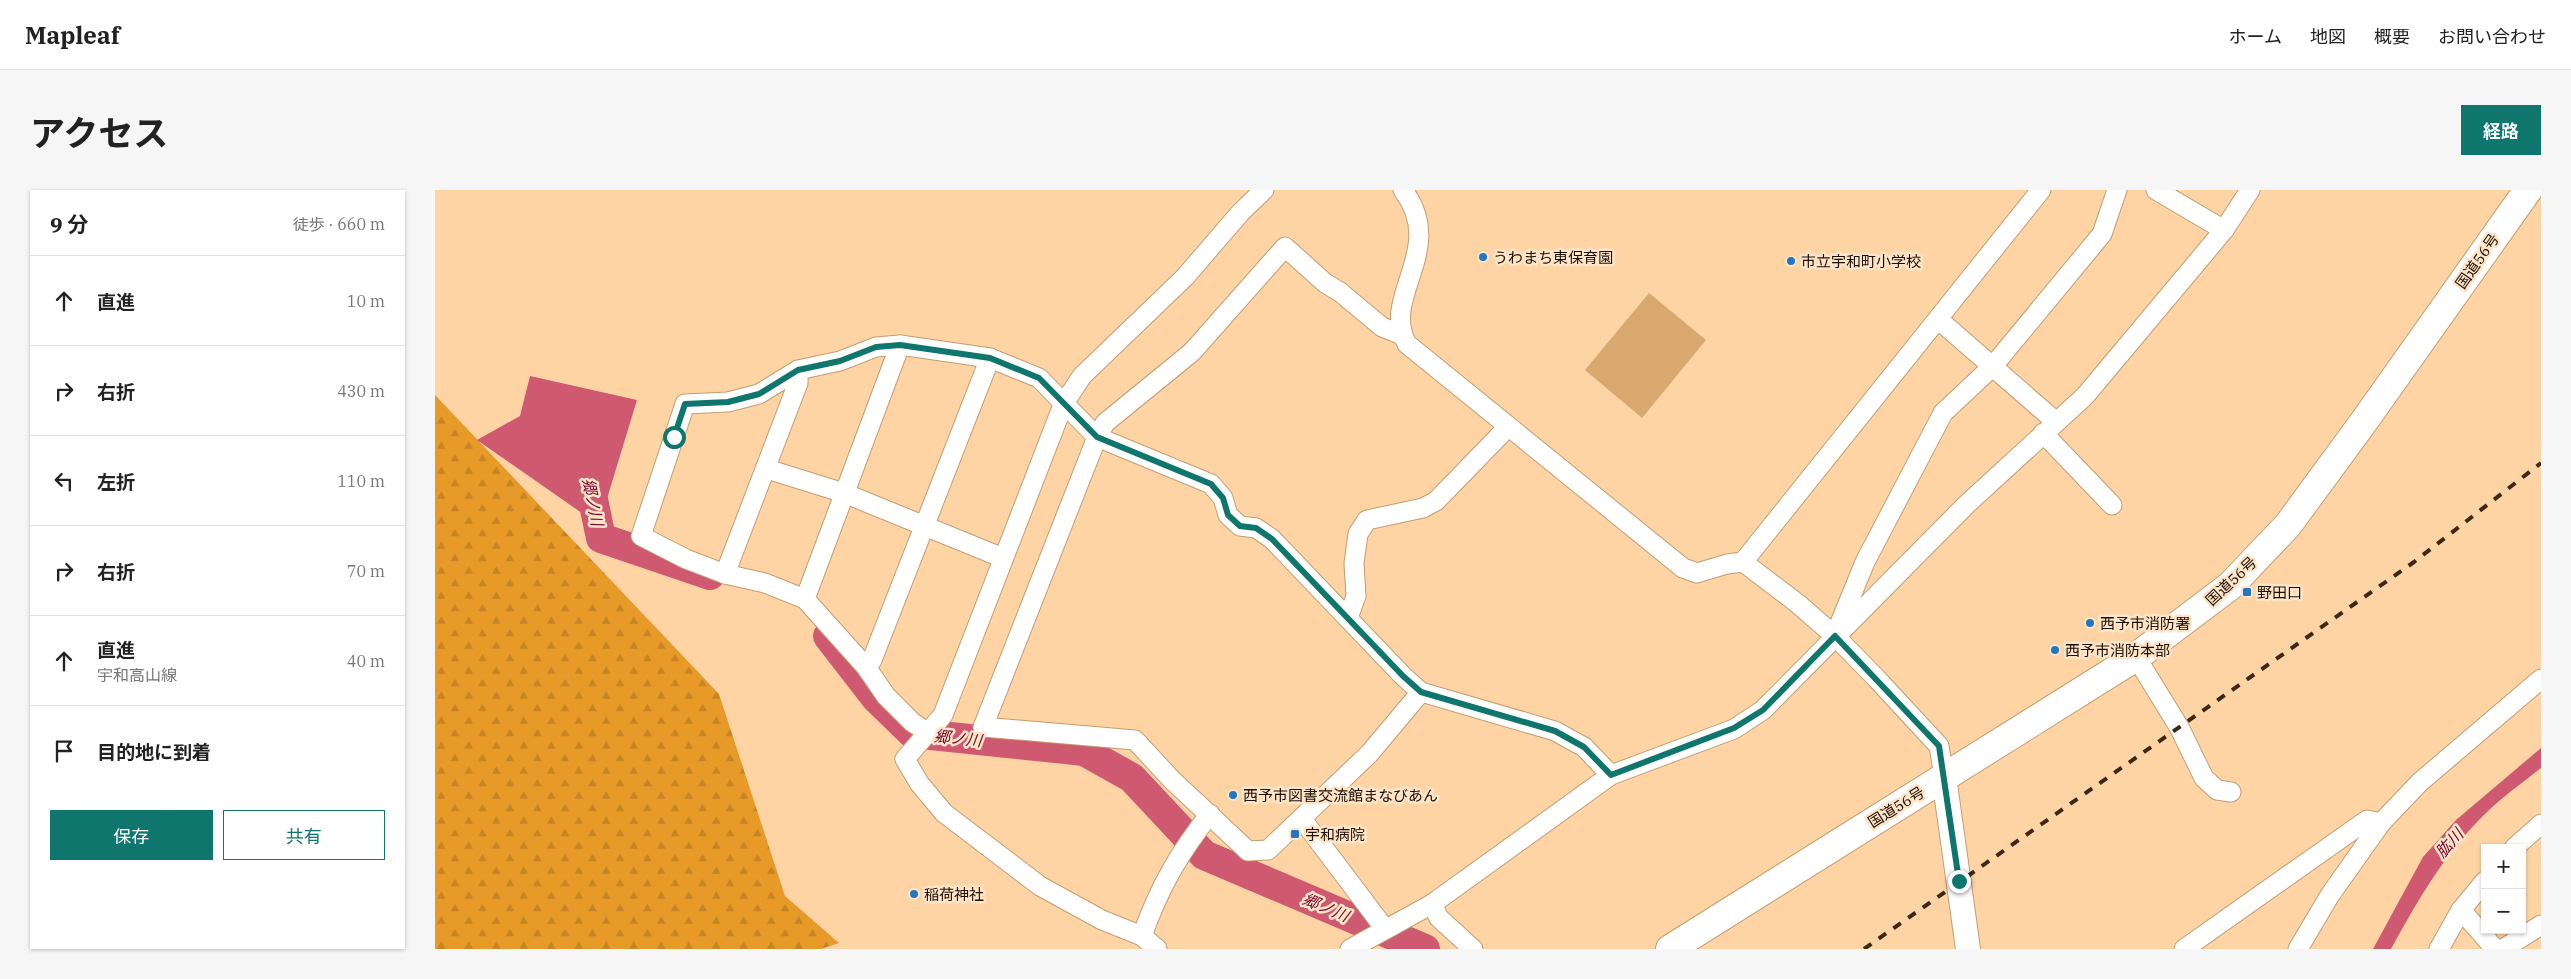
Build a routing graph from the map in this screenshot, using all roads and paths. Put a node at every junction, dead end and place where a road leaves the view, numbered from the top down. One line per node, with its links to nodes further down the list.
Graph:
1 (1264, 190): 15 (street)
2 (1403, 190): 10 (street)
3 (2041, 190): 9 (street)
4 (2117, 190): 13 (street)
5 (2156, 190): 8 (street)
6 (2250, 190): 8 (street)
7 (2527, 190): 29 (highway, 国道56号)
8 (2224, 230): 17 (street)
9 (1939, 320): 13 (street); 24 (street)
10 (1402, 335): 16 (street); 18 (street)
11 (900, 345): 12 (street); 14 (street); 20 (street)
12 (990, 358): 15 (street); 22 (street)
13 (1993, 366): 17 (street); 28 (street)
14 (798, 370): 19 (street); 25 (street)
15 (1063, 404): 18 (street); 23 (street)
16 (1508, 427): 24 (street); 27 (street)
17 (2049, 427): 21 (street); 28 (street)
18 (1097, 437): 27 (street); 37 (street)
19 (767, 469): 20 (street); 25 (street)
20 (844, 493): 22 (street); 26 (street)
21 (2112, 505)
22 (925, 526): 23 (street); 30 (street)
23 (1003, 558): 33 (street)
24 (1743, 562): 28 (street)
25 (725, 574): 26 (street)
26 (805, 599): 30 (street)
27 (1349, 618): 32 (street)
28 (1835, 636): 34 (street); 35 (street)
29 (2136, 657): 35 (highway, 国道56号); 36 (street)
30 (866, 667): 33 (street)
31 (2541, 679): 39 (street)
32 (1421, 692): 34 (street); 38 (street)
33 (928, 733): 47 (street)
34 (1611, 775): 43 (street)
35 (1943, 777): 51 (highway, 国道56号); 52 (main road)
36 (2231, 792)
37 (1210, 814): 38 (street); 47 (street)
38 (1302, 819): 46 (street)
39 (2381, 823): 53 (street); 54 (street)
40 (2541, 824): 41 (street)
41 (2518, 844)
42 (2481, 886): 44 (street)
43 (1432, 904): 46 (street); 50 (street)
44 (2461, 910): 55 (street); 56 (street)
45 (2541, 925): 57 (street)
46 (1385, 929): 49 (street)
47 (1142, 936): 48 (street)
48 (1157, 949)
49 (1350, 949)
50 (1473, 949)
51 (1669, 949)
52 (1968, 949)
53 (2184, 949)
54 (2298, 949)
55 (2439, 949)
56 (2495, 949)
57 (2503, 949)

